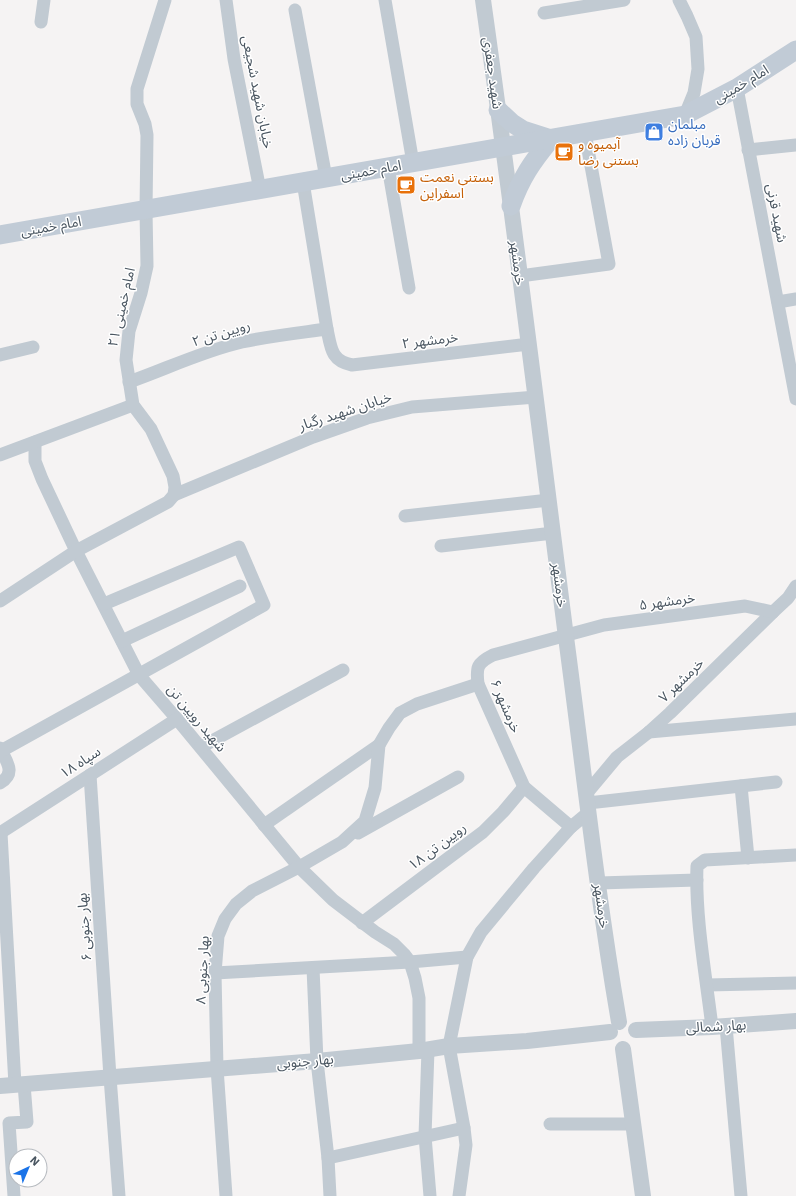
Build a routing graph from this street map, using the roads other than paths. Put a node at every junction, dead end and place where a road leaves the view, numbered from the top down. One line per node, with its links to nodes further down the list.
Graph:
1 (44, 0): 10 (street)
2 (165, 0): 26 (street, امام خمینی ۲۱)
3 (226, 0): 24 (street, خیابان شهید شجیعی)
4 (385, 0): 20 (street)
5 (483, 0): 13 (street, شهید جعفری)
6 (624, 0): 9 (street)
7 (679, 0): 14 (street)
8 (295, 10): 22 (street)
9 (544, 13)
10 (42, 22)
11 (796, 50): 12 (main road, امام خمینی)
12 (736, 88): 14 (main road, امام خمینی); 19 (street, شهید قرنی)
13 (498, 110): 16 (main road); 18 (street, شهید جعفری)
14 (685, 115): 15 (main road, امام خمینی)
15 (585, 133): 16 (main road, امام خمینی); 28 (street)
16 (551, 139): 18 (main road, امام خمینی); 25 (main road)
17 (796, 145): 19 (street)
18 (503, 147): 20 (main road, امام خمینی); 25 (street, خرمشهر)
19 (748, 150): 31 (street, شهید قرنی)
20 (413, 163): 21 (main road, امام خمینی)
21 (388, 167): 22 (main road, امام خمینی); 29 (street)
22 (326, 178): 23 (main road, امام خمینی)
23 (303, 182): 24 (main road, امام خمینی); 32 (street)
24 (260, 190): 26 (main road, امام خمینی)
25 (511, 206): 28 (street, خرمشهر)
26 (146, 210): 27 (main road, امام خمینی); 37 (street, امام خمینی ۲۱)
27 (0, 235)
28 (520, 276): 33 (street, خرمشهر)
29 (409, 288)
30 (796, 299): 31 (street)
31 (778, 302): 35 (street, شهید قرنی)
32 (326, 329): 33 (street, خرمشهر ۲); 37 (street, رویین تن ۲)
33 (529, 344): 38 (street, خرمشهر)
34 (33, 347): 36 (street)
35 (791, 347): 39 (street, شهید قرنی)
36 (0, 355)
37 (129, 382): 40 (street, امام خمینی ۲۱)
38 (536, 397): 43 (street, خیابان شهید رگبار); 44 (street, خرمشهر)
39 (796, 399)
40 (133, 405): 41 (street); 43 (street, امام خمینی ۲۱)
41 (35, 442): 42 (street); 48 (street, شهید رویین تن)
42 (0, 455)
43 (174, 495): 48 (street, خیابان شهید رگبار)
44 (549, 500): 45 (street); 46 (street, خرمشهر)
45 (405, 516)
46 (553, 532): 47 (street); 54 (street, خرمشهر)
47 (440, 546)
48 (76, 551): 51 (street, خیابان شهید رگبار); 52 (street, شهید رویین تن)
49 (240, 586): 55 (street)
50 (796, 586): 53 (street, خرمشهر ۷)
51 (0, 601)
52 (104, 604): 55 (street, شهید رویین تن); 57 (street)
53 (773, 612): 54 (street, خرمشهر ۵); 61 (street, خرمشهر ۷)
54 (566, 635): 58 (street, خرمشهر ۶); 71 (street, خرمشهر)
55 (122, 641): 57 (street, شهید رویین تن)
56 (343, 670): 63 (street)
57 (139, 675): 59 (street, شهید رویین تن); 64 (street)
58 (478, 684): 62 (street); 70 (street, خرمشهر ۶)
59 (177, 719): 63 (street, شهید رویین تن); 65 (street, سپاه ۱۸)
60 (796, 719): 61 (street)
61 (649, 732): 71 (street, خرمشهر ۷)
62 (379, 745): 72 (street); 75 (street)
63 (201, 747): 72 (street, شهید رویین تن)
64 (1, 749): 68 (street)
65 (90, 775): 74 (street, سپاه ۱۸); 97 (street, بهار جنوبی ۶)
66 (458, 777): 75 (street)
67 (776, 782): 69 (street)
68 (0, 783)
69 (741, 786): 71 (street); 77 (street)
70 (524, 787): 73 (street, خرمشهر ۶); 81 (street, رویین تن ۱۸)
71 (588, 803): 73 (street, خرمشهر ۷); 80 (street, خرمشهر)
72 (264, 825): 78 (street, شهید رویین تن)
73 (571, 828): 82 (street, خرمشهر ۷)
74 (0, 833): 98 (street)
75 (342, 842): 78 (street, بهار جنوبی ۸)
76 (796, 855): 77 (street)
77 (748, 858): 79 (street)
78 (299, 867): 81 (street, شهید رویین تن); 85 (street, بهار جنوبی ۸)
79 (697, 880): 80 (street); 87 (street)
80 (598, 883): 90 (street, خرمشهر)
81 (362, 922): 83 (street, شهید رویین تن)
82 (467, 957): 83 (street); 92 (street, خرمشهر ۷)
83 (410, 962): 84 (street); 94 (street)
84 (313, 968): 85 (street); 95 (street)
85 (215, 973): 96 (street, بهار جنوبی ۸)
86 (796, 982): 87 (street)
87 (707, 985): 89 (street)
88 (796, 1021): 89 (street, بهار شمالی)
89 (719, 1026): 91 (street, بهار شمالی); 111 (street)
90 (614, 1027): 91 (street); 92 (street, بهار جنوبی); 93 (street)
91 (636, 1030): 93 (street)
92 (449, 1046): 94 (street, بهار جنوبی); 101 (street)
93 (623, 1049): 100 (street)
94 (423, 1050): 95 (street, بهار جنوبی); 102 (street)
95 (317, 1061): 96 (street, بهار جنوبی); 103 (street)
96 (217, 1068): 97 (street, بهار جنوبی); 106 (street, بهار جنوبی ۸)
97 (110, 1077): 98 (street, بهار جنوبی); 105 (street, بهار جنوبی ۶)
98 (13, 1085): 104 (street)
99 (550, 1124): 100 (street)
100 (632, 1124): 110 (street)
101 (464, 1128): 102 (street); 109 (street)
102 (425, 1136): 103 (street); 108 (street)
103 (328, 1158): 107 (street)
104 (14, 1196)
105 (119, 1196)
106 (226, 1196)
107 (330, 1196)
108 (430, 1196)
109 (459, 1196)
110 (643, 1196)
111 (741, 1196)

